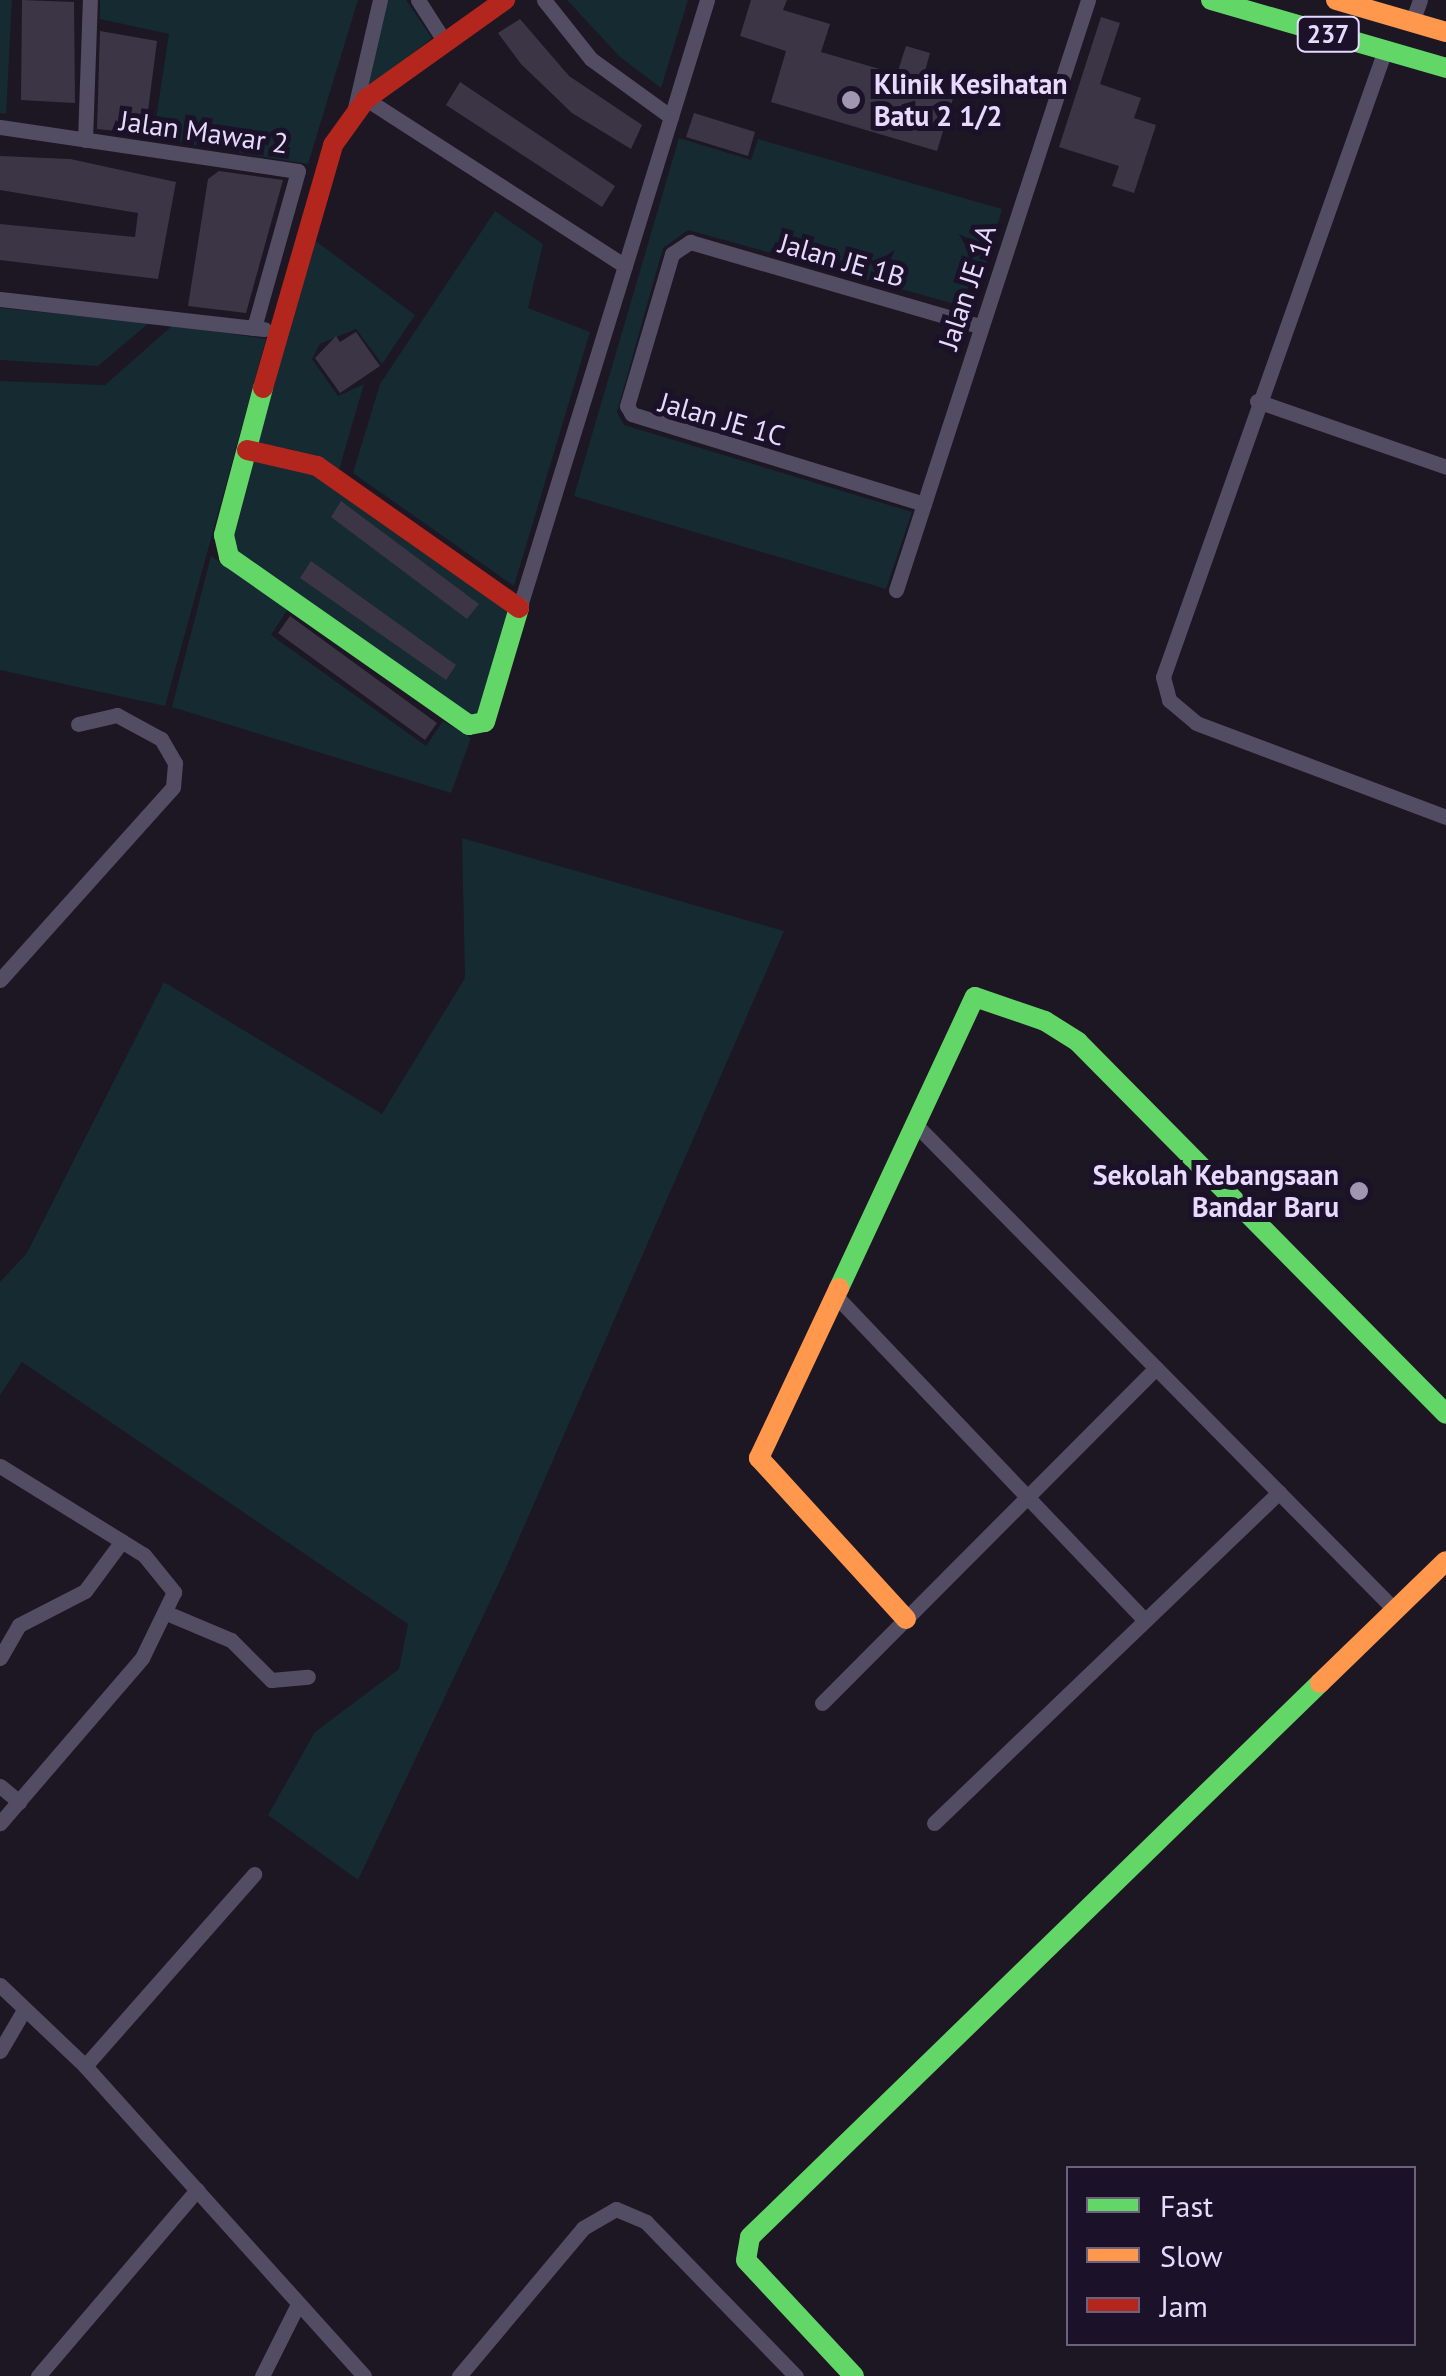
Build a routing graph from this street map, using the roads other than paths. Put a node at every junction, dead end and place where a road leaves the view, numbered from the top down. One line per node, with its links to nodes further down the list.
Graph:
1 (90, 0): 19 (street)
2 (380, 0): 16 (street)
3 (418, 0): 13 (street)
4 (506, 0): 13 (street)
5 (544, 0): 17 (street)
6 (707, 0): 17 (street)
7 (1088, 0): 23 (street, Jalan JE 1A)
8 (1211, 0): 14 (street, 237)
9 (1336, 0): 11 (street, 237)
10 (1420, 0): 11 (street)
11 (1412, 22): 12 (street, 237)
12 (1446, 32)
13 (443, 39): 16 (street)
14 (1385, 50): 15 (street, 237); 26 (street)
15 (1446, 68)
16 (360, 107): 21 (street); 25 (street)
17 (671, 116): 21 (street)
18 (0, 127): 19 (street, Jalan Mawar 2)
19 (85, 140): 24 (street, Jalan Mawar 2)
20 (690, 242): 23 (street, Jalan JE 1B); 29 (street, Jalan JE 1C)
21 (625, 266): 31 (street)
22 (0, 299): 24 (street)
23 (980, 326): 29 (street, Jalan JE 1A)
24 (254, 328): 25 (street)
25 (278, 331): 27 (street)
26 (1257, 401): 28 (street); 33 (street)
27 (247, 450): 31 (street); 31 (street)
28 (1446, 467)
29 (924, 504): 30 (street, Jalan JE 1A)
30 (896, 590)
31 (520, 606)
32 (78, 724): 34 (street)
33 (1446, 817)
34 (0, 980)
35 (915, 1124): 36 (street); 37 (street); 38 (street)
36 (835, 1296): 41 (street); 46 (street)
37 (1156, 1368): 40 (street); 41 (street)
38 (1446, 1414)
39 (0, 1466): 42 (street)
40 (1279, 1492): 44 (street); 47 (street)
41 (1030, 1494): 46 (street); 47 (street)
42 (122, 1541): 45 (street); 48 (street)
43 (1446, 1560): 44 (street)
44 (1395, 1610): 67 (street)
45 (169, 1614): 49 (street); 52 (street)
46 (906, 1619): 50 (street)
47 (1145, 1620): 54 (street)
48 (0, 1658)
49 (308, 1677)
50 (822, 1703)
51 (0, 1786): 52 (street)
52 (19, 1802): 53 (street)
53 (0, 1823)
54 (934, 1823)
55 (254, 1874): 59 (street)
56 (0, 1985): 57 (street)
57 (24, 2010): 58 (street); 59 (street)
58 (0, 2051)
59 (85, 2066): 60 (street)
60 (196, 2190): 61 (street); 62 (street)
61 (297, 2306): 63 (street); 64 (street)
62 (38, 2376)
63 (262, 2376)
64 (364, 2376)
65 (460, 2376): 66 (street)
66 (796, 2376)
67 (854, 2376)

